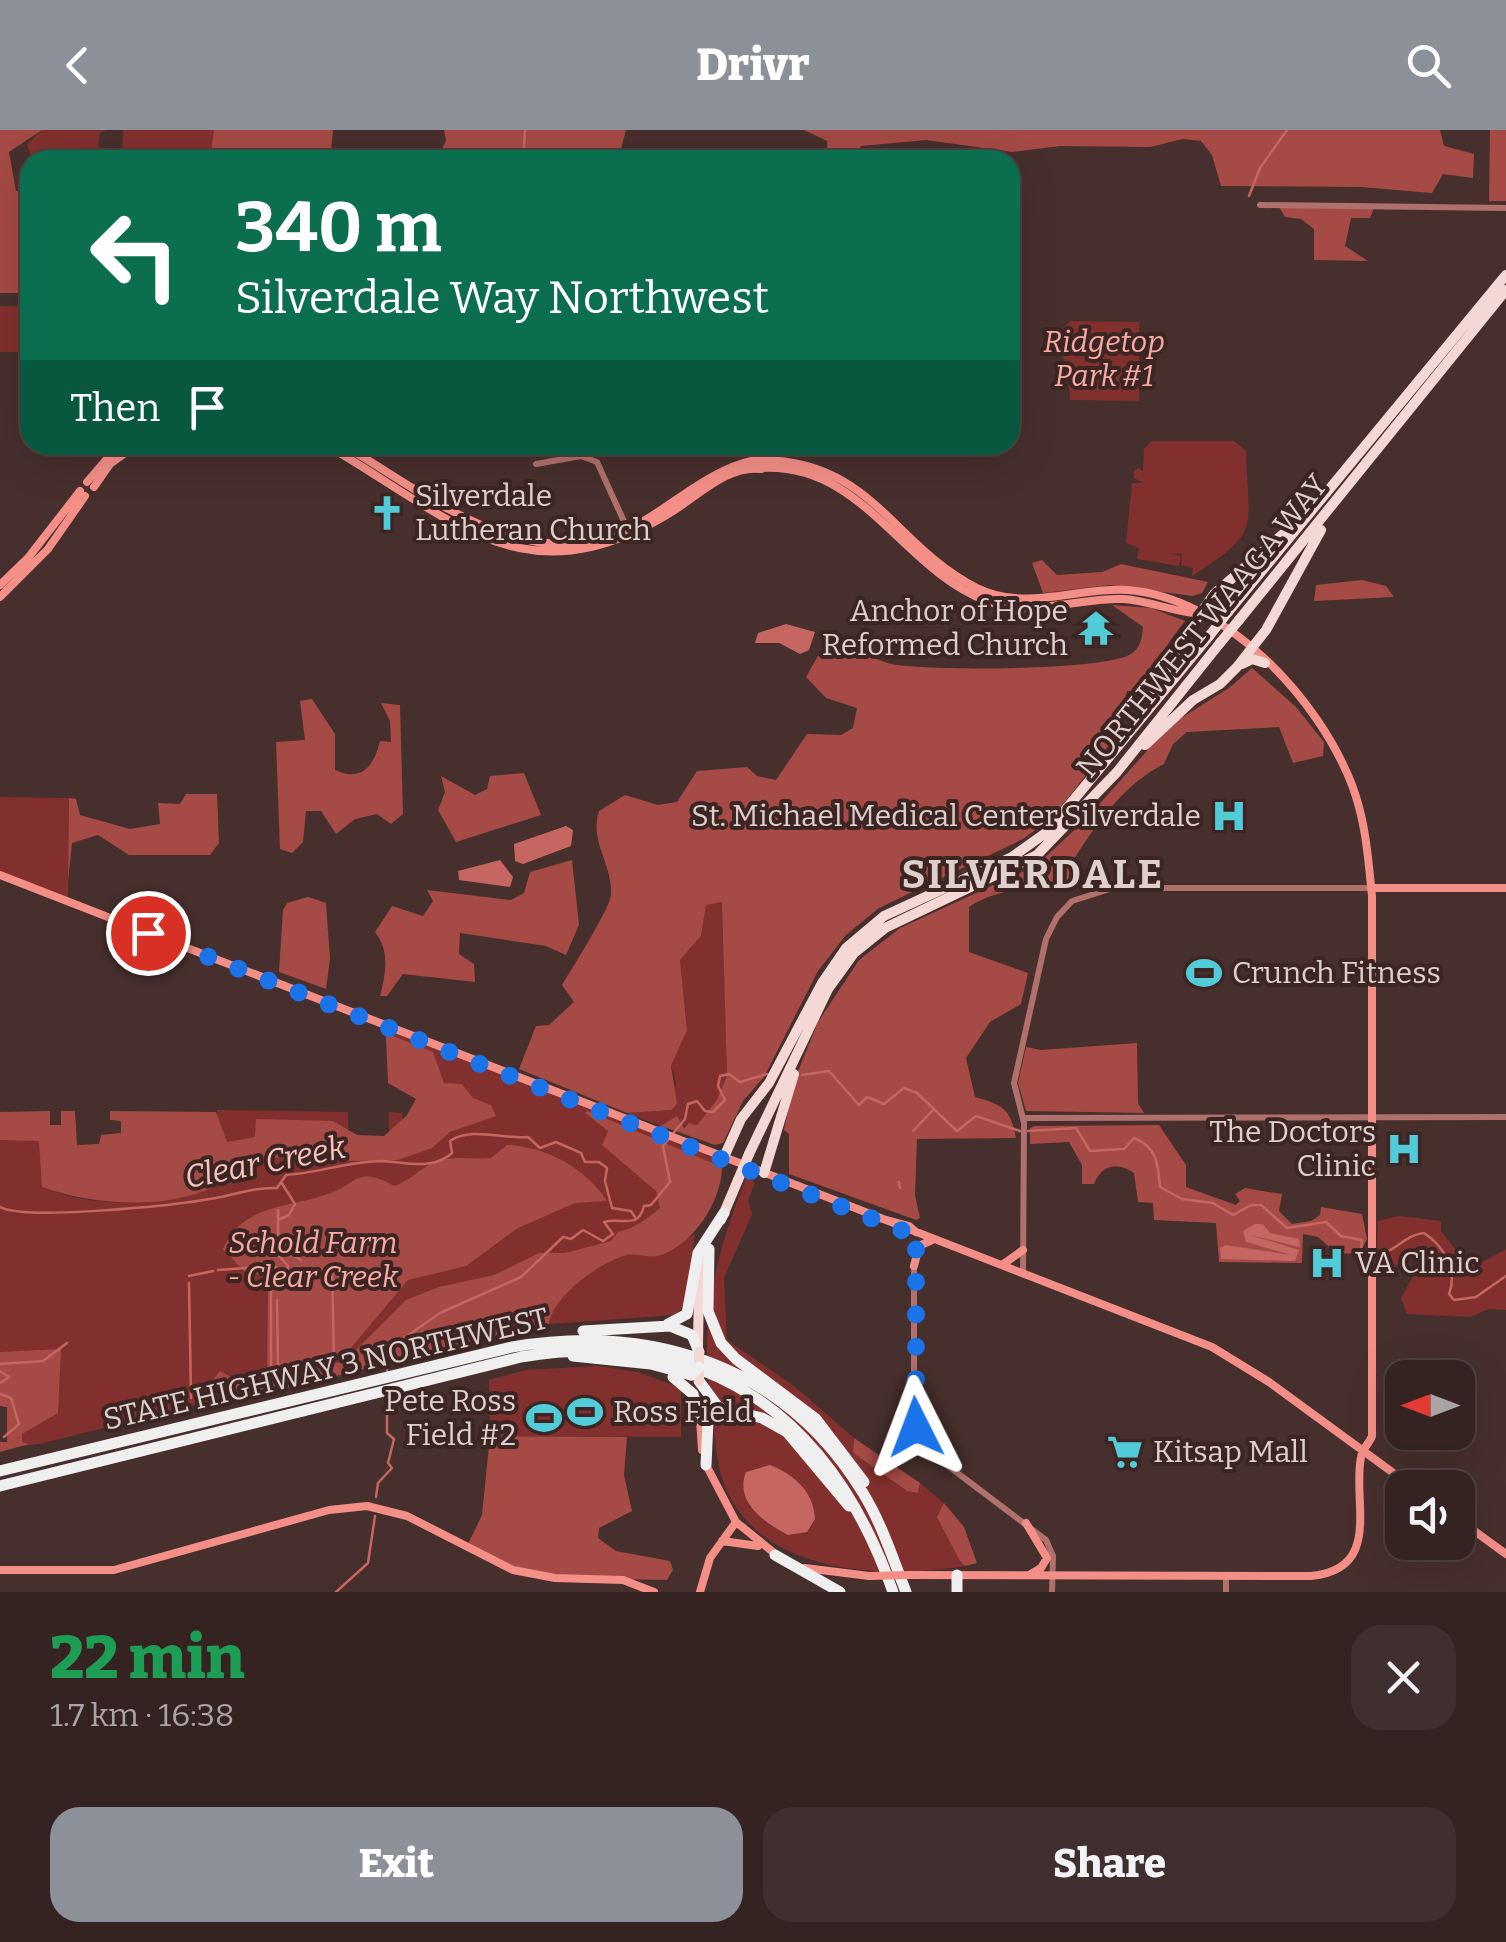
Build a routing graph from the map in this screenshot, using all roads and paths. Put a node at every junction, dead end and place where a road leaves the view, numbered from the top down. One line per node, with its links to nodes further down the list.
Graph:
1 (1260, 205): 2 (street)
2 (1506, 208)
3 (1506, 276): 14 (highway, NORTHWEST WAAGA WAY)
4 (1506, 290): 12 (highway, NORTHWEST WAAGA WAY)
5 (113, 455): 11 (main road)
6 (122, 455): 11 (main road)
7 (346, 455): 10 (main road)
8 (357, 455): 10 (main road)
9 (536, 464): 15 (street)
10 (380, 472): 15 (main road)
11 (91, 484): 13 (main road)
12 (1349, 487): 19 (highway, NORTHWEST WAAGA WAY, bridge); 20 (highway)
13 (82, 493): 16 (main road); 17 (main road)
14 (1323, 498): 18 (highway); 19 (highway, NORTHWEST WAAGA WAY, bridge)
15 (629, 531): 18 (main road)
16 (0, 585)
17 (0, 597)
18 (1200, 614): 20 (main road); 23 (highway)
19 (1215, 639): 23 (highway, NORTHWEST WAAGA WAY); 24 (highway, NORTHWEST WAAGA WAY)
20 (1252, 649): 21 (main road); 22 (highway)
21 (1266, 664): 22 (highway); 26 (main road)
22 (1237, 668): 24 (highway)
23 (1111, 757): 28 (highway, NORTHWEST WAAGA WAY)
24 (1117, 772): 29 (highway, NORTHWEST WAAGA WAY)
25 (0, 875): 34 (main road)
26 (1372, 888): 27 (main road); 31 (main road); 32 (street)
27 (1506, 888)
28 (811, 1006): 33 (highway); 34 (highway)
29 (812, 1024): 33 (highway); 35 (highway)
30 (1506, 1116): 31 (street)
31 (1370, 1117): 32 (street); 52 (main road)
32 (1023, 1123): 40 (street)
33 (749, 1154): 36 (highway, bridge)
34 (724, 1157): 35 (main road)
35 (764, 1173): 37 (main road)
36 (724, 1213): 39 (highway); 44 (highway)
37 (916, 1232): 38 (main road); 42 (street)
38 (942, 1242): 41 (main road); 42 (main road)
39 (708, 1249): 45 (highway); 65 (highway)
40 (1023, 1250): 41 (main road); 43 (street)
41 (1002, 1265): 43 (main road)
42 (914, 1266): 61 (street)
43 (1023, 1272): 52 (main road)
44 (659, 1326): 45 (highway); 46 (highway)
45 (697, 1343): 48 (highway, bridge)
46 (544, 1347): 47 (highway); 51 (highway, STATE HIGHWAY 3 NORTHWEST); 58 (highway, STATE HIGHWAY 3 NORTHWEST); 65 (highway, STATE HIGHWAY 3 NORTHWEST); 76 (highway, STATE HIGHWAY 3 NORTHWEST)
47 (621, 1362): 48 (highway); 50 (highway)
48 (696, 1374): 49 (highway); 50 (main road)
49 (728, 1412): 55 (highway); 76 (highway)
50 (700, 1420): 55 (main road)
51 (99, 1448): 53 (highway); 57 (highway, STATE HIGHWAY 3 NORTHWEST)
52 (1363, 1451): 54 (main road); 59 (main road)
53 (0, 1463)
54 (1381, 1463): 56 (main road); 59 (main road)
55 (706, 1464): 60 (main road)
56 (1390, 1470)
57 (0, 1472)
58 (0, 1489)
59 (1361, 1489): 72 (main road)
60 (736, 1522): 63 (main road); 64 (main road)
61 (1026, 1524): 70 (main road); 71 (street)
62 (1475, 1531): 66 (main road)
63 (722, 1541): 64 (main road); 74 (main road)
64 (762, 1547): 67 (main road)
65 (891, 1552): 77 (highway, STATE HIGHWAY 3 NORTHWEST)
66 (1506, 1554)
67 (775, 1555): 69 (main road, bridge); 75 (highway)
68 (0, 1570): 73 (main road)
69 (958, 1575): 70 (main road); 78 (highway)
70 (1026, 1576): 71 (main road)
71 (1052, 1577): 72 (main road); 79 (street)
72 (1226, 1577): 80 (street)
73 (654, 1592)
74 (700, 1592)
75 (840, 1592)
76 (890, 1592)
77 (906, 1592)
78 (957, 1592)
79 (1052, 1592)
80 (1226, 1592)

